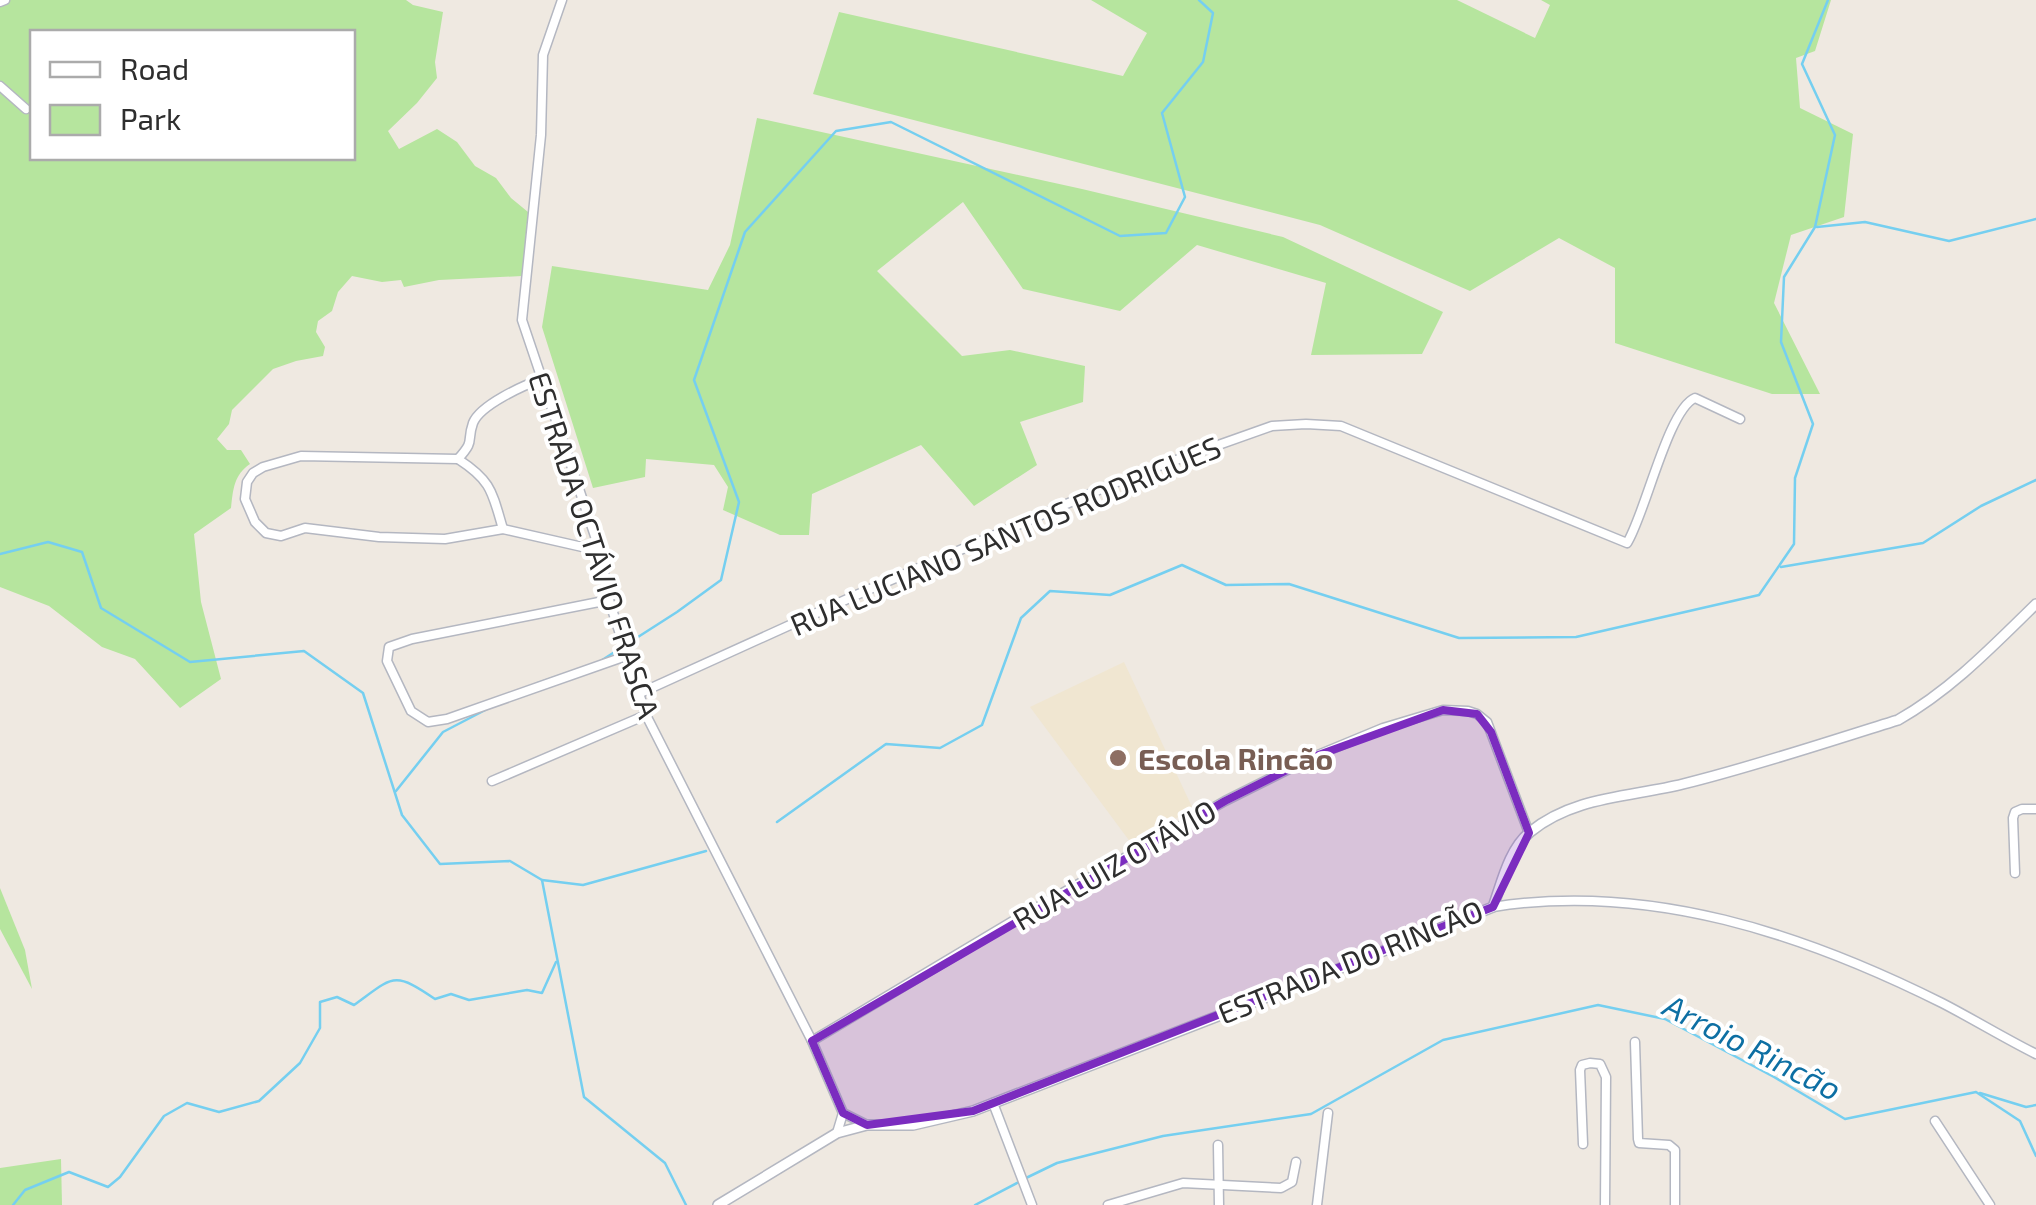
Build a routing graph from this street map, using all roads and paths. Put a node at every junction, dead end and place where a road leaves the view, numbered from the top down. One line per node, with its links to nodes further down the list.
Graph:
1 (562, 0): 4 (street, ESTRADA OCTÁVIO FRASCA)
2 (0, 86): 3 (street)
3 (26, 109)
4 (542, 379): 6 (street); 8 (street, ESTRADA OCTÁVIO FRASCA)
5 (1740, 419): 12 (street, RUA LUCIANO SANTOS RODRIGUES)
6 (458, 459): 7 (street); 7 (street)
7 (504, 528): 8 (street)
8 (600, 551): 9 (street, ESTRADA OCTÁVIO FRASCA)
9 (609, 600): 11 (street, ESTRADA OCTÁVIO FRASCA); 11 (street)
10 (2036, 604): 16 (street, ESTRADA DO RINCÃO)
11 (626, 656): 12 (street, ESTRADA OCTÁVIO FRASCA)
12 (638, 694): 13 (street, ESTRADA OCTÁVIO FRASCA)
13 (646, 715): 14 (street); 19 (street, ESTRADA OCTÁVIO FRASCA)
14 (492, 781)
15 (2036, 809): 17 (street)
16 (1529, 833): 18 (street, ESTRADA DO RINCÃO); 19 (street, RUA LUIZ OTÁVIO)
17 (2015, 873)
18 (1493, 907): 21 (street); 22 (street, ESTRADA DO RINCÃO)
19 (812, 1041): 23 (street, ESTRADA OCTÁVIO FRASCA)
20 (1634, 1042): 38 (street)
21 (2036, 1054)
22 (993, 1103): 26 (street, ESTRADA DO RINCÃO); 33 (street)
23 (843, 1113): 26 (street); 27 (street)
24 (1328, 1113): 36 (street)
25 (1935, 1122): 39 (street)
26 (867, 1125): 27 (street, ESTRADA DO RINCÃO)
27 (836, 1133): 32 (street, ESTRADA DO RINCÃO)
28 (1583, 1144): 37 (street)
29 (1218, 1145): 31 (street)
30 (1296, 1162): 31 (street)
31 (1218, 1184): 34 (street); 35 (street)
32 (718, 1205)
33 (1032, 1205)
34 (1108, 1205)
35 (1218, 1205)
36 (1317, 1205)
37 (1605, 1205)
38 (1675, 1205)
39 (1990, 1205)

